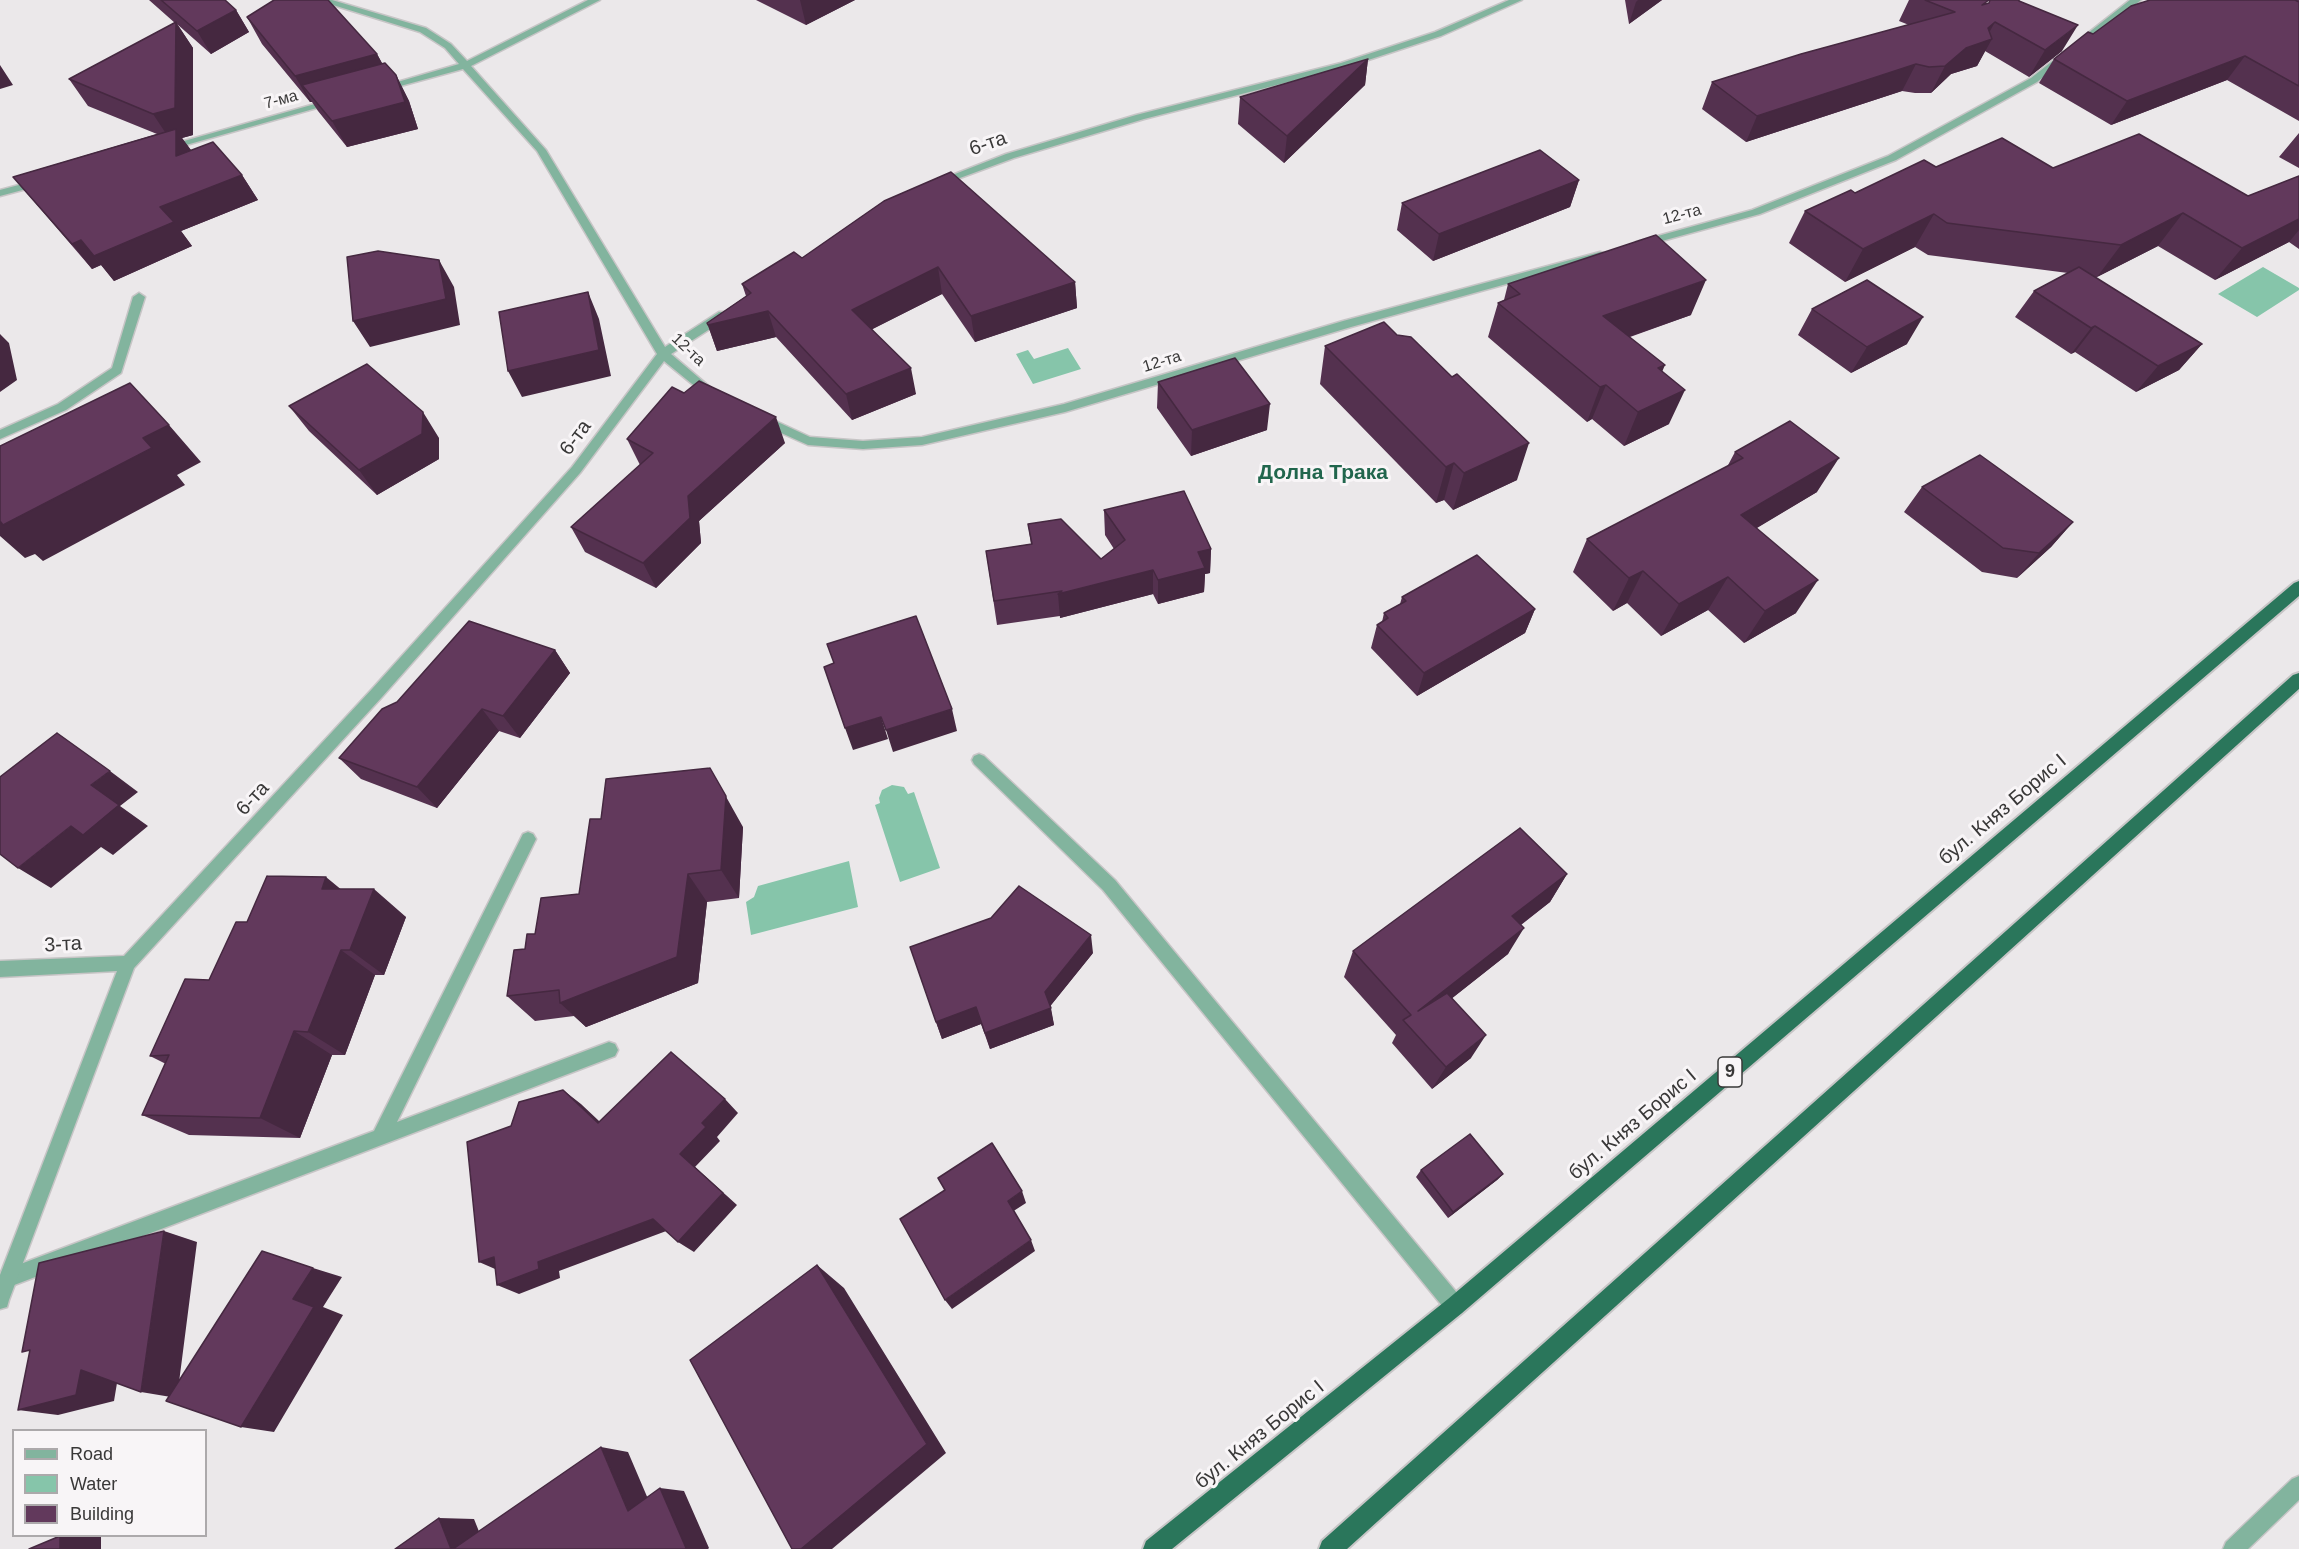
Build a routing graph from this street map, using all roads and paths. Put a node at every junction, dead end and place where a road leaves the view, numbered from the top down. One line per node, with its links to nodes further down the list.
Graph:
1 (322, 0): 5 (street, 12-та)
2 (595, 0): 5 (street)
3 (1517, 0): 10 (street, 6-та)
4 (2136, 0): 12 (street, 12-та)
5 (464, 66): 6 (street); 16 (street, 12-та)
6 (373, 90)
7 (339, 100): 8 (street, 7-ма)
8 (158, 149)
9 (57, 177): 11 (street)
10 (924, 188)
11 (0, 193)
12 (1631, 246)
13 (1609, 252): 18 (street, 12-та)
14 (139, 297): 19 (street)
15 (733, 308): 16 (street, 6-та)
16 (663, 354): 17 (street, 12-та); 24 (street, 6-та)
17 (721, 401)
18 (753, 416)
19 (0, 435)
20 (2299, 587): 30 (highway, бул. Княз Борис I / 9)
21 (2299, 679): 33 (highway)
22 (979, 760): 30 (street)
23 (528, 839): 27 (street)
24 (128, 963): 25 (street, 3-та); 28 (street, 6-та)
25 (0, 969)
26 (609, 1050): 27 (street)
27 (380, 1137): 28 (street)
28 (9, 1278): 29 (street, 6-та)
29 (0, 1300)
30 (1455, 1306): 32 (highway, бул. Княз Борис I / 9)
31 (2299, 1486): 34 (street)
32 (1154, 1549)
33 (1330, 1549)
34 (2233, 1549)

